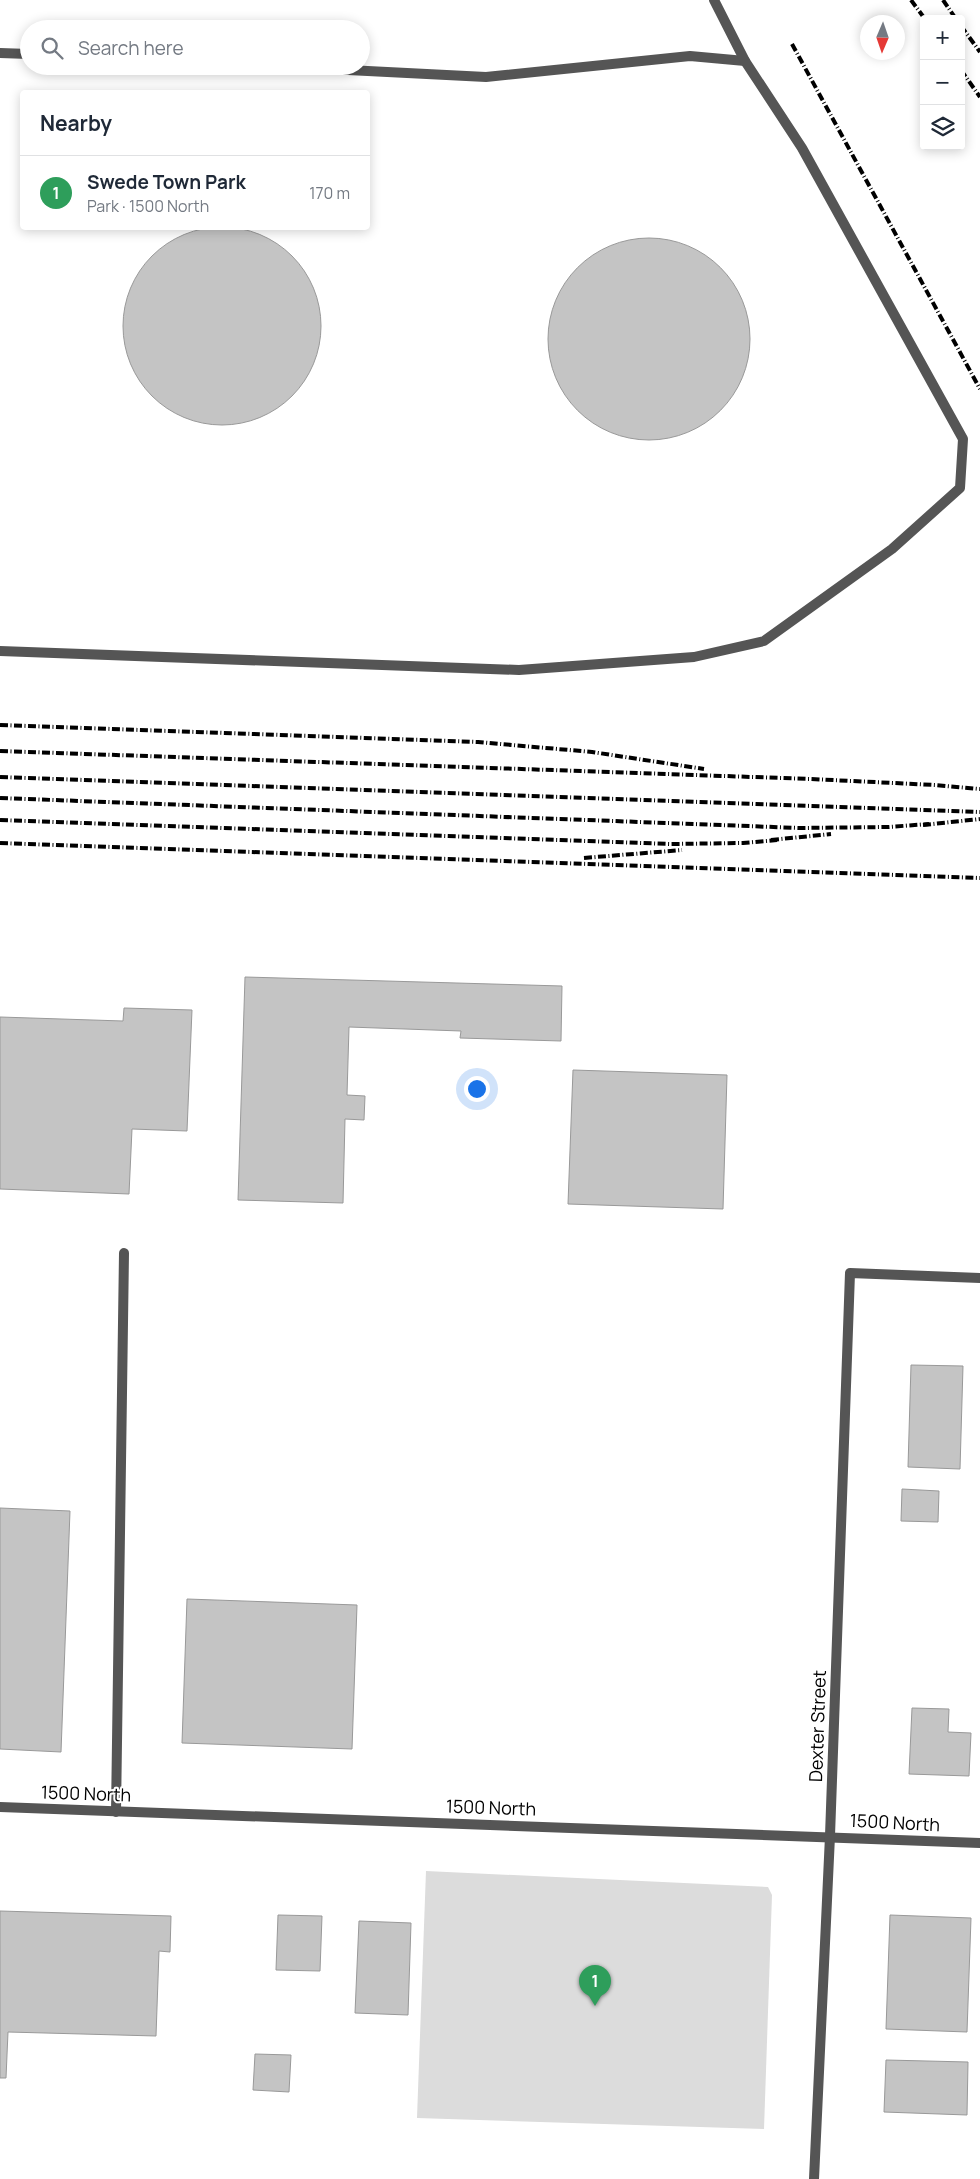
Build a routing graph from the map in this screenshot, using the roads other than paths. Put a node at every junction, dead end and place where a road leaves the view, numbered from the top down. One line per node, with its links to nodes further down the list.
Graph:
1 (714, 0): 4 (street)
2 (0, 53): 3 (street)
3 (20, 54)
4 (745, 61): 5 (street); 6 (street)
5 (370, 71)
6 (0, 651)
7 (124, 1253): 10 (street)
8 (980, 1278): 11 (street, Dexter Street)
9 (0, 1807): 10 (street, 1500 North)
10 (116, 1812): 11 (street, 1500 North)
11 (830, 1836): 12 (street, 1500 North); 13 (street, Dexter Street)
12 (980, 1843)
13 (814, 2179)

